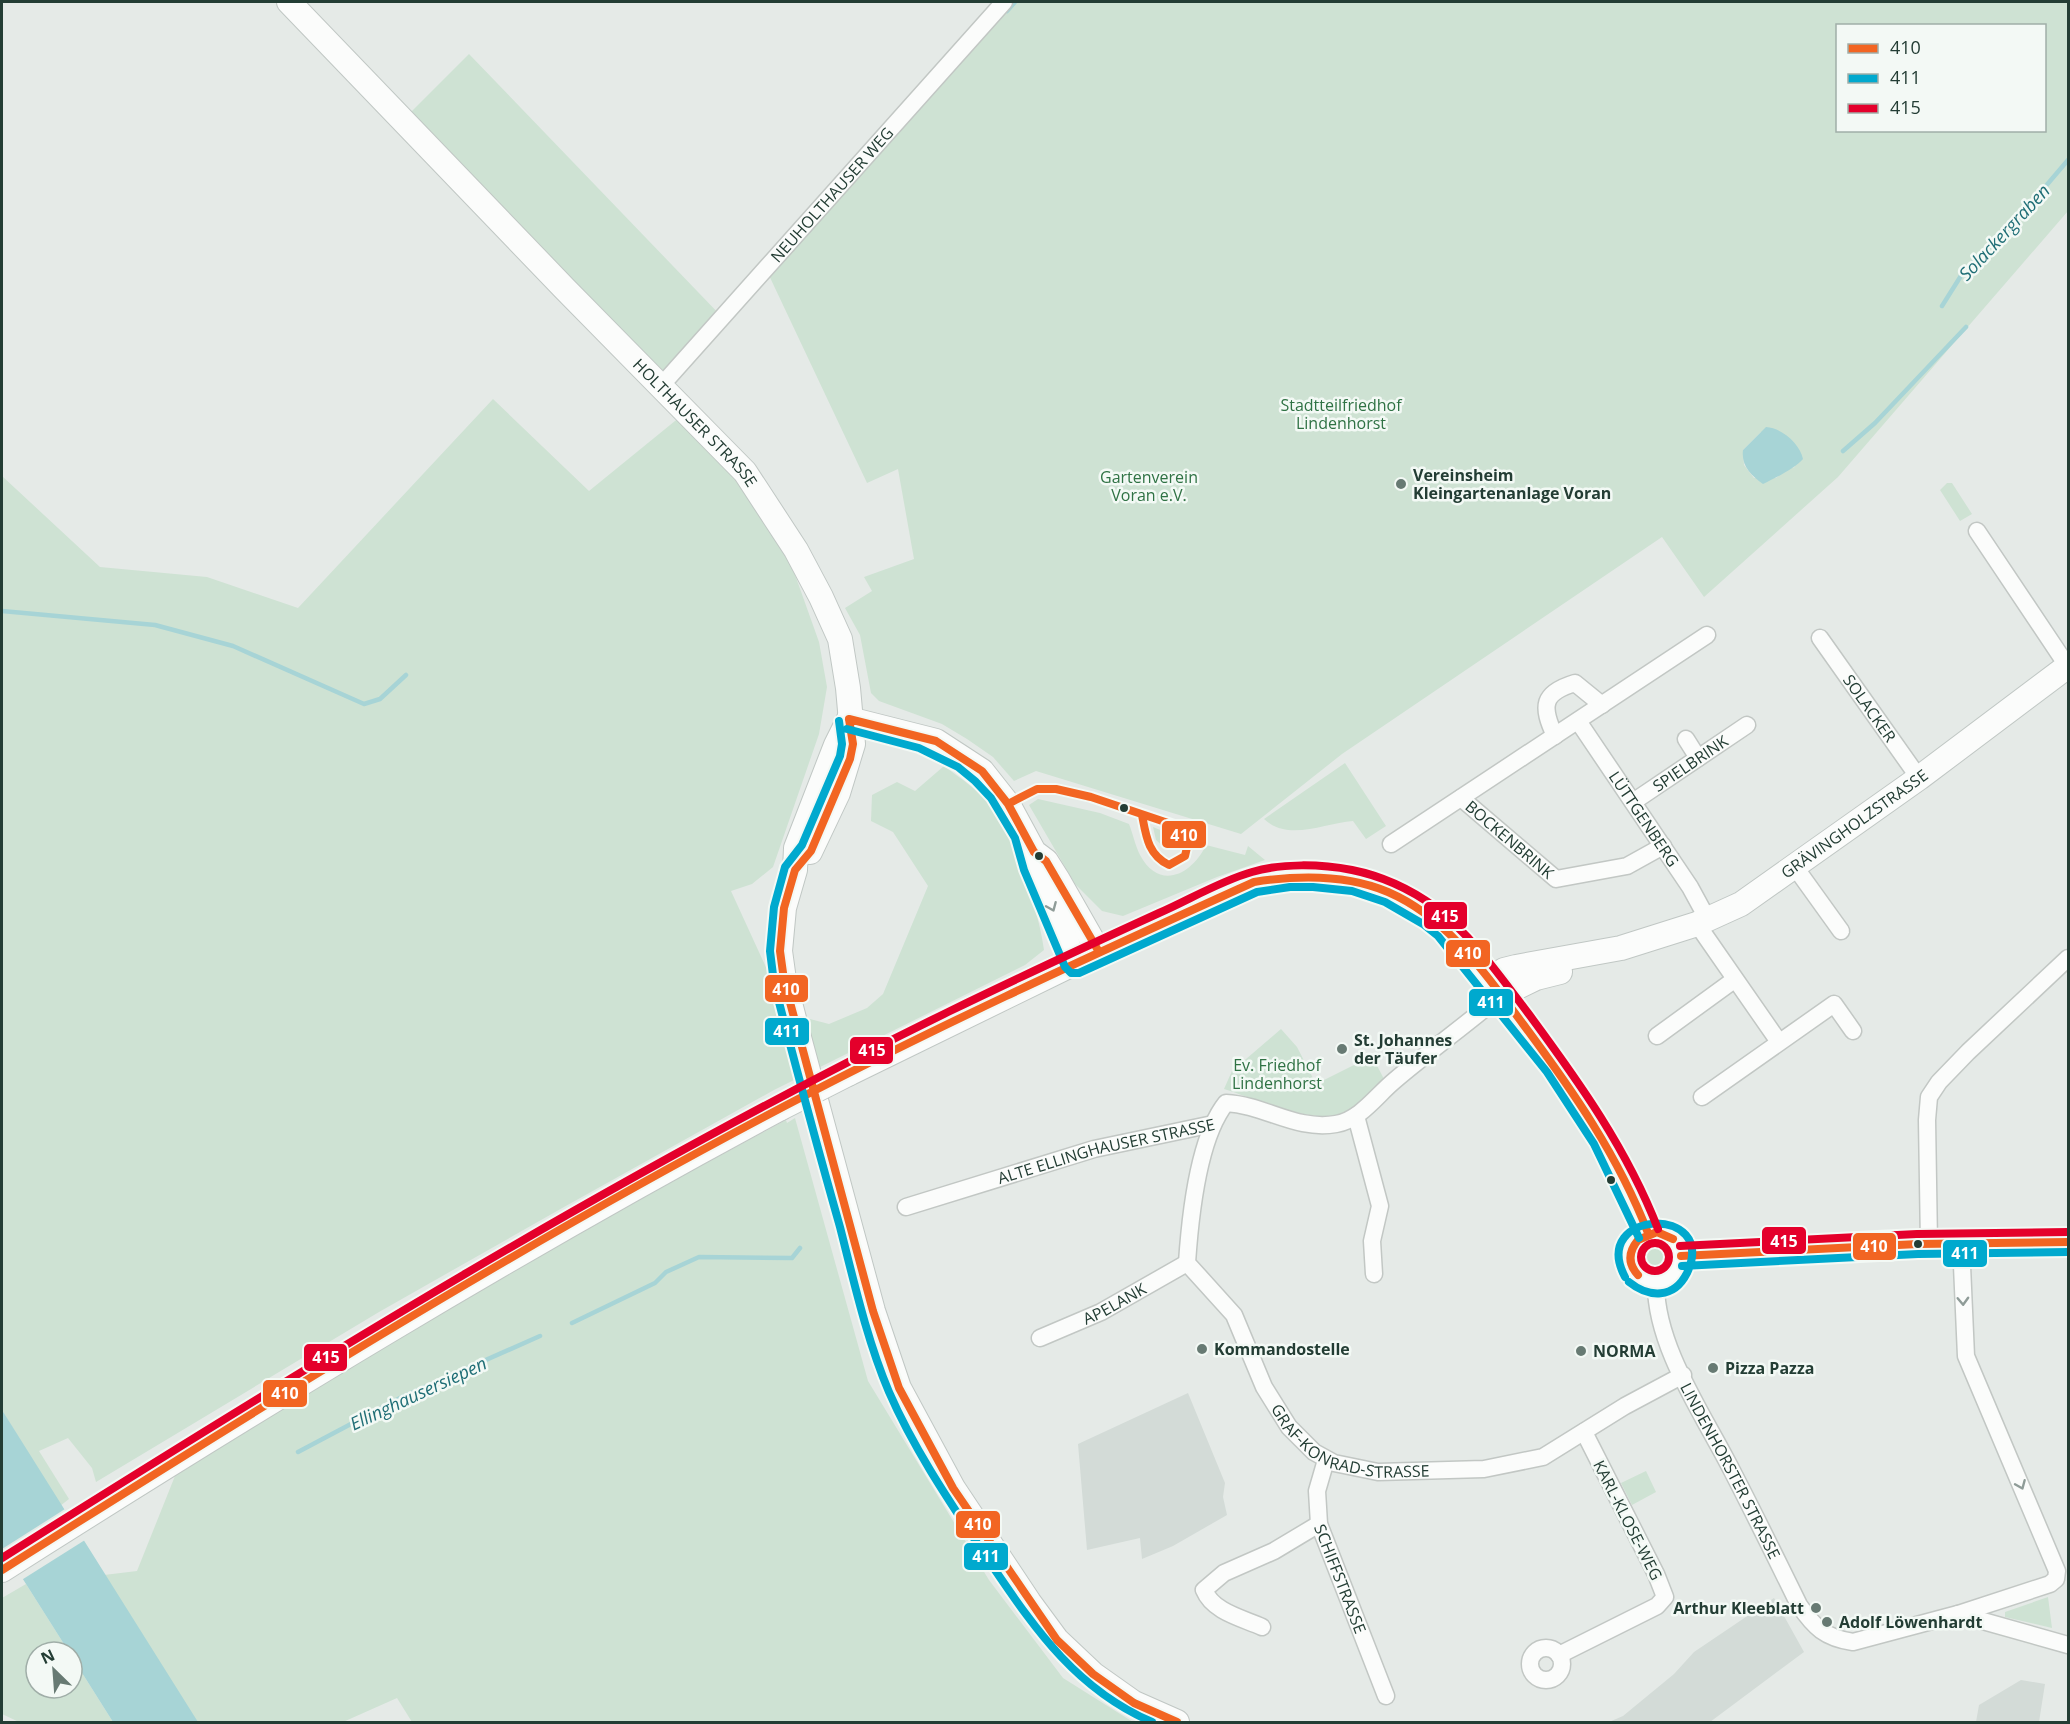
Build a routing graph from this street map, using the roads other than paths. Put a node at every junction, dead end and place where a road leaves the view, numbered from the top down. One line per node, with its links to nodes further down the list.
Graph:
1 (289, 2): 3 (street, HOLTHAUSER STRASSE)
2 (1004, 2): 3 (street, NEUHOLTHAUSER WEG)
3 (660, 387): 9 (street, HOLTHAUSER STRASSE)
4 (1977, 531): 7 (street)
5 (1707, 635): 8 (street)
6 (1820, 638): 15 (street, SOLACKER)
7 (2068, 667): 15 (street, GRÄVINGHOLZSTRASSE)
8 (1602, 705): 10 (street); 12 (street)
9 (849, 718): 20 (street); 55 (street, HOLTHAUSER STRASSE)
10 (1578, 721): 12 (street); 17 (street, LÜTTGENBERG)
11 (1747, 725): 14 (street, SPIELBRINK)
12 (1556, 736): 16 (street)
13 (1686, 739): 14 (street)
14 (1698, 758): 17 (street, SPIELBRINK)
15 (1920, 778): 21 (street, GRÄVINGHOLZSTRASSE)
16 (1461, 798): 18 (street); 19 (street, BOCKENBRINK)
17 (1633, 802): 19 (street, LÜTTGENBERG)
18 (1391, 844)
19 (1663, 846): 22 (street, LÜTTGENBERG)
20 (1034, 852): 24 (street); 26 (street, one-way to 26)
21 (1795, 867): 22 (street, GRÄVINGHOLZSTRASSE); 23 (street)
22 (1702, 922): 27 (street, LÜTTGENBERG); 28 (street, GRÄVINGHOLZSTRASSE)
23 (1841, 931)
24 (1099, 952): 26 (street); 28 (street)
25 (2068, 958): 39 (street)
26 (1075, 963): 49 (street, bridge)
27 (1734, 981): 30 (street); 31 (street, LÜTTGENBERG)
28 (1495, 988): 33 (street, ALTE ELLINGHAUSER STRASSE); 36 (street)
29 (1853, 1031): 31 (street)
30 (1657, 1036)
31 (1779, 1042): 32 (street)
32 (1702, 1097)
33 (1356, 1116): 34 (street, ALTE ELLINGHAUSER STRASSE); 42 (street)
34 (1213, 1124): 35 (street, ALTE ELLINGHAUSER STRASSE); 41 (street)
35 (906, 1207)
36 (1648, 1233): 40 (street); 43 (street)
37 (2068, 1242): 38 (street)
38 (1961, 1243): 39 (street); 50 (street, one-way to 50)
39 (1929, 1244): 40 (street)
40 (1681, 1256): 43 (street)
41 (1187, 1263): 44 (street, APELANK); 47 (street, GRAF-KONRAD-STRASSE)
42 (1374, 1274)
43 (1656, 1283): 45 (street, LINDENHORSTER STRASSE)
44 (1040, 1338)
45 (1683, 1375): 46 (street, GRAF-KONRAD-STRASSE); 50 (street, LINDENHORSTER STRASSE)
46 (1584, 1432): 47 (street, GRAF-KONRAD-STRASSE); 53 (street, KARL-KLOSE-WEG)
47 (1326, 1460): 48 (street, SCHIFFSTRASSE)
48 (1319, 1524): 51 (street); 54 (street, SCHIFFSTRASSE)
49 (2, 1570)
50 (1958, 1614): 52 (street)
51 (1262, 1627)
52 (2068, 1645)
53 (1559, 1655)
54 (1386, 1696)
55 (1177, 1722)

